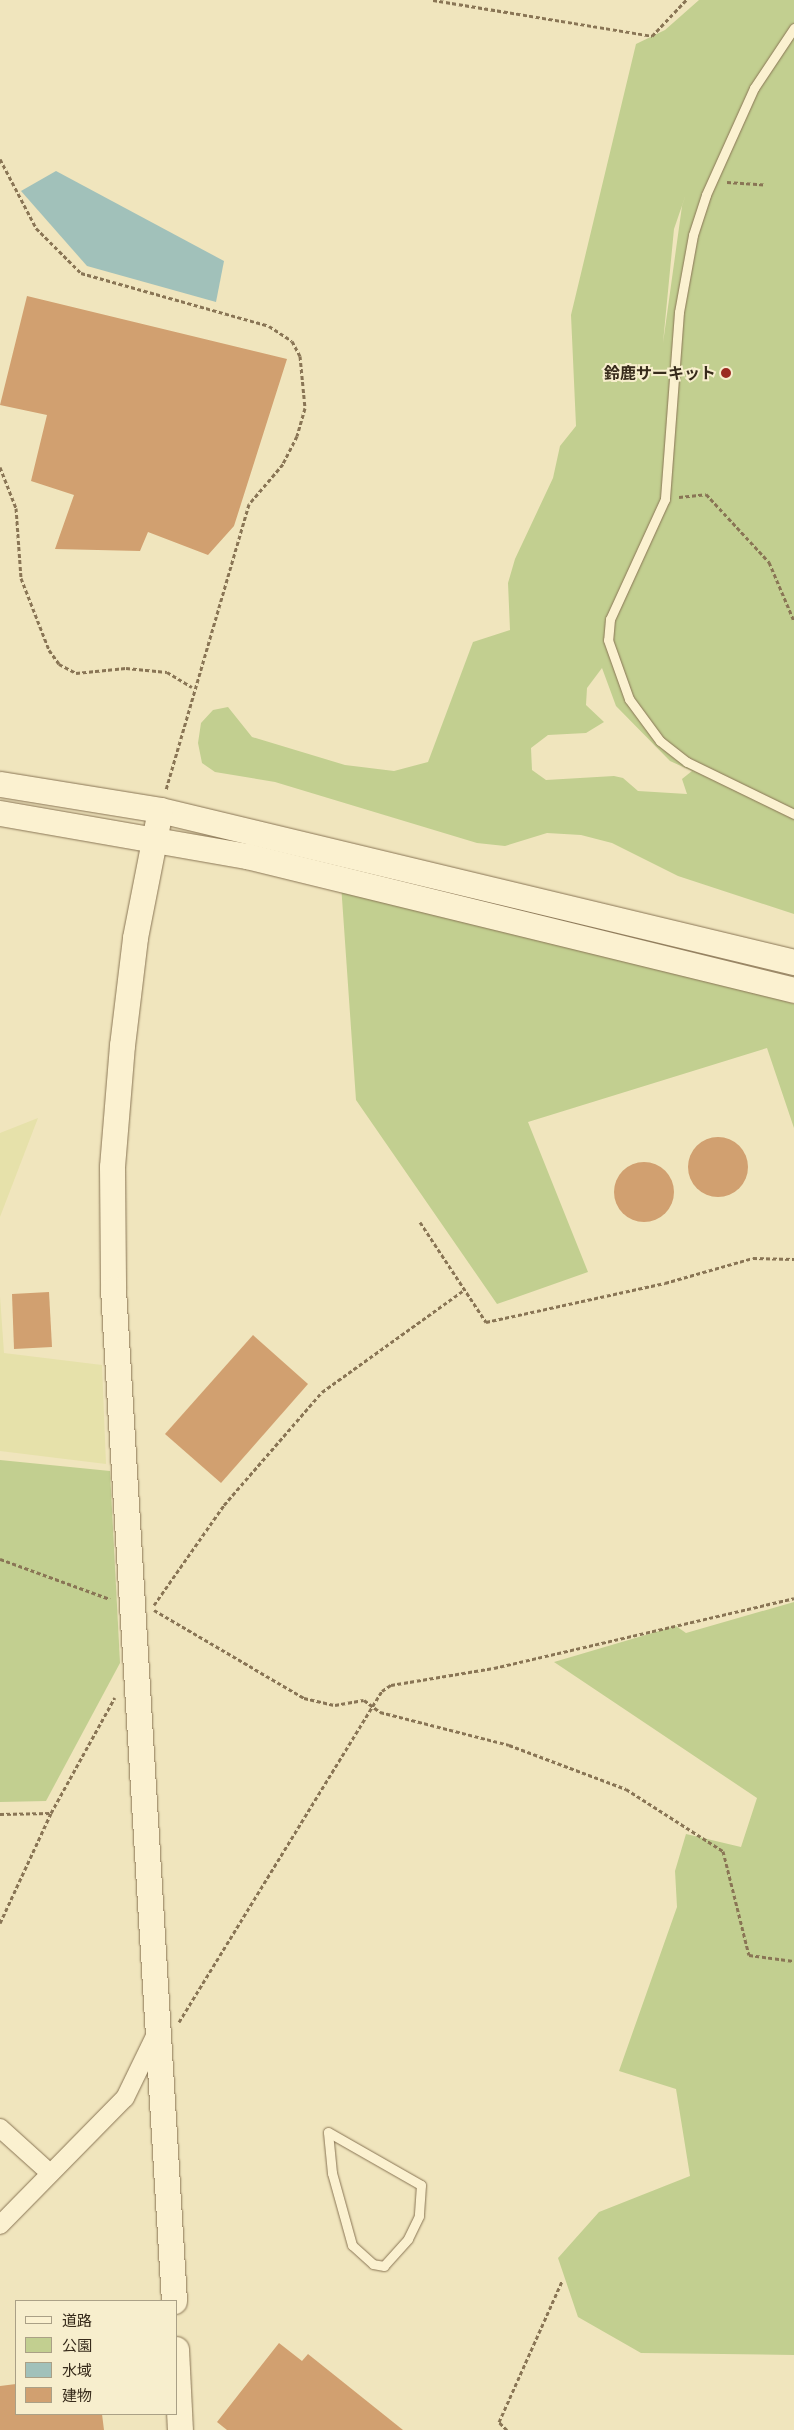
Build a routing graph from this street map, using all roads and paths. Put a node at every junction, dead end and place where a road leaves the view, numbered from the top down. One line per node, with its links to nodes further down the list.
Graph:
1 (433, 0): 2 (path)
2 (686, 0)
3 (794, 28): 5 (lane)
4 (0, 159): 10 (path)
5 (712, 181): 6 (path); 8 (lane)
6 (766, 184)
7 (0, 466): 10 (path)
8 (664, 499): 9 (path); 14 (lane)
9 (794, 621)
10 (192, 687): 12 (path)
11 (0, 784): 12 (street)
12 (160, 810): 15 (street); 16 (street)
13 (0, 813): 15 (street)
14 (794, 814)
15 (154, 838): 17 (street); 23 (street)
16 (794, 962)
17 (794, 990)
18 (420, 1222): 20 (path)
19 (794, 1259): 20 (path)
20 (464, 1290): 23 (path)
21 (0, 1559): 23 (path)
22 (794, 1598): 25 (path)
23 (141, 1608): 24 (street); 25 (path)
24 (134, 1662): 26 (path); 30 (street)
25 (370, 1704): 29 (path); 30 (path)
26 (52, 1813): 27 (path); 28 (path)
27 (0, 1814)
28 (0, 1923)
29 (794, 1961)
30 (165, 2031): 33 (street); 36 (street)
31 (0, 2128): 33 (street)
32 (328, 2132): 32 (lane)
33 (50, 2173): 34 (street)
34 (0, 2225)
35 (562, 2282): 39 (path)
36 (174, 2300)
37 (178, 2390): 38 (street)
38 (180, 2430)
39 (507, 2430)

